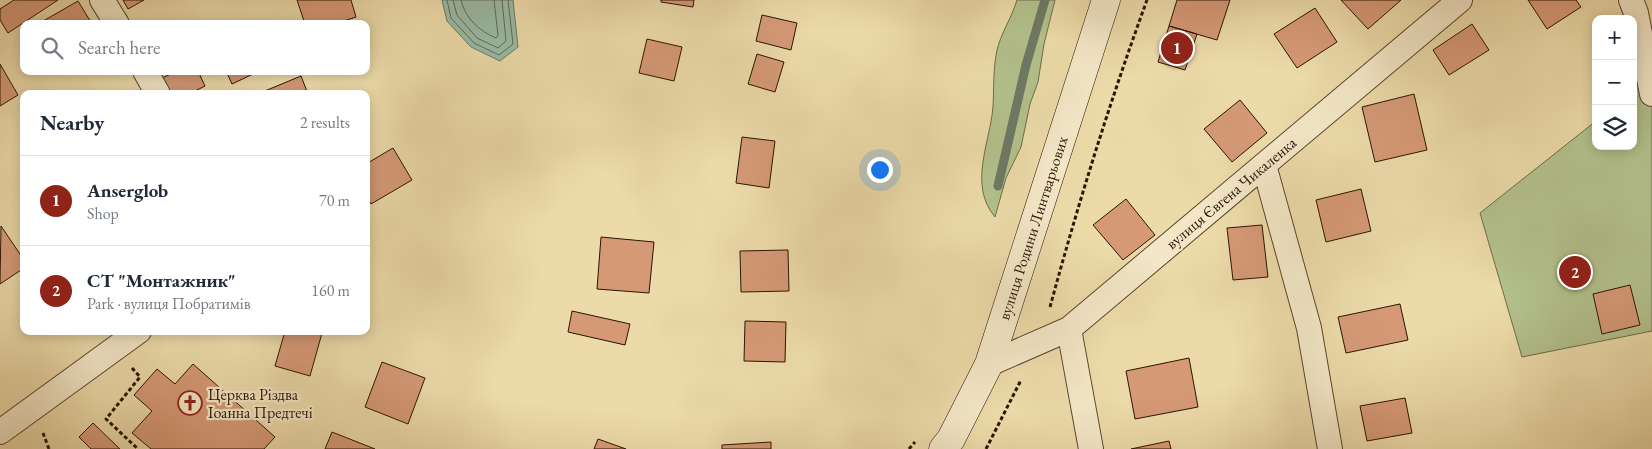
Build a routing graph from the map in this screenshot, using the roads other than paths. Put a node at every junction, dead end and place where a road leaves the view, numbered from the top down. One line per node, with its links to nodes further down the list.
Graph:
1 (102, 0): 5 (street)
2 (1106, 0): 12 (main road, вулиця Родини Линтварьових)
3 (1460, 0): 9 (street, вулиця Євгена Чикаленка)
4 (1631, 0): 8 (street)
5 (114, 20)
6 (147, 75): 7 (street)
7 (156, 90)
8 (1652, 94)
9 (1264, 165): 10 (street, вулиця Євгена Чикаленка); 16 (street)
10 (1069, 329): 12 (street, вулиця Євгена Чикаленка); 15 (street)
11 (134, 335): 13 (street)
12 (989, 364): 14 (main road, вулиця Родини Линтварьових)
13 (0, 432)
14 (943, 449)
15 (1091, 449)
16 (1330, 449)

